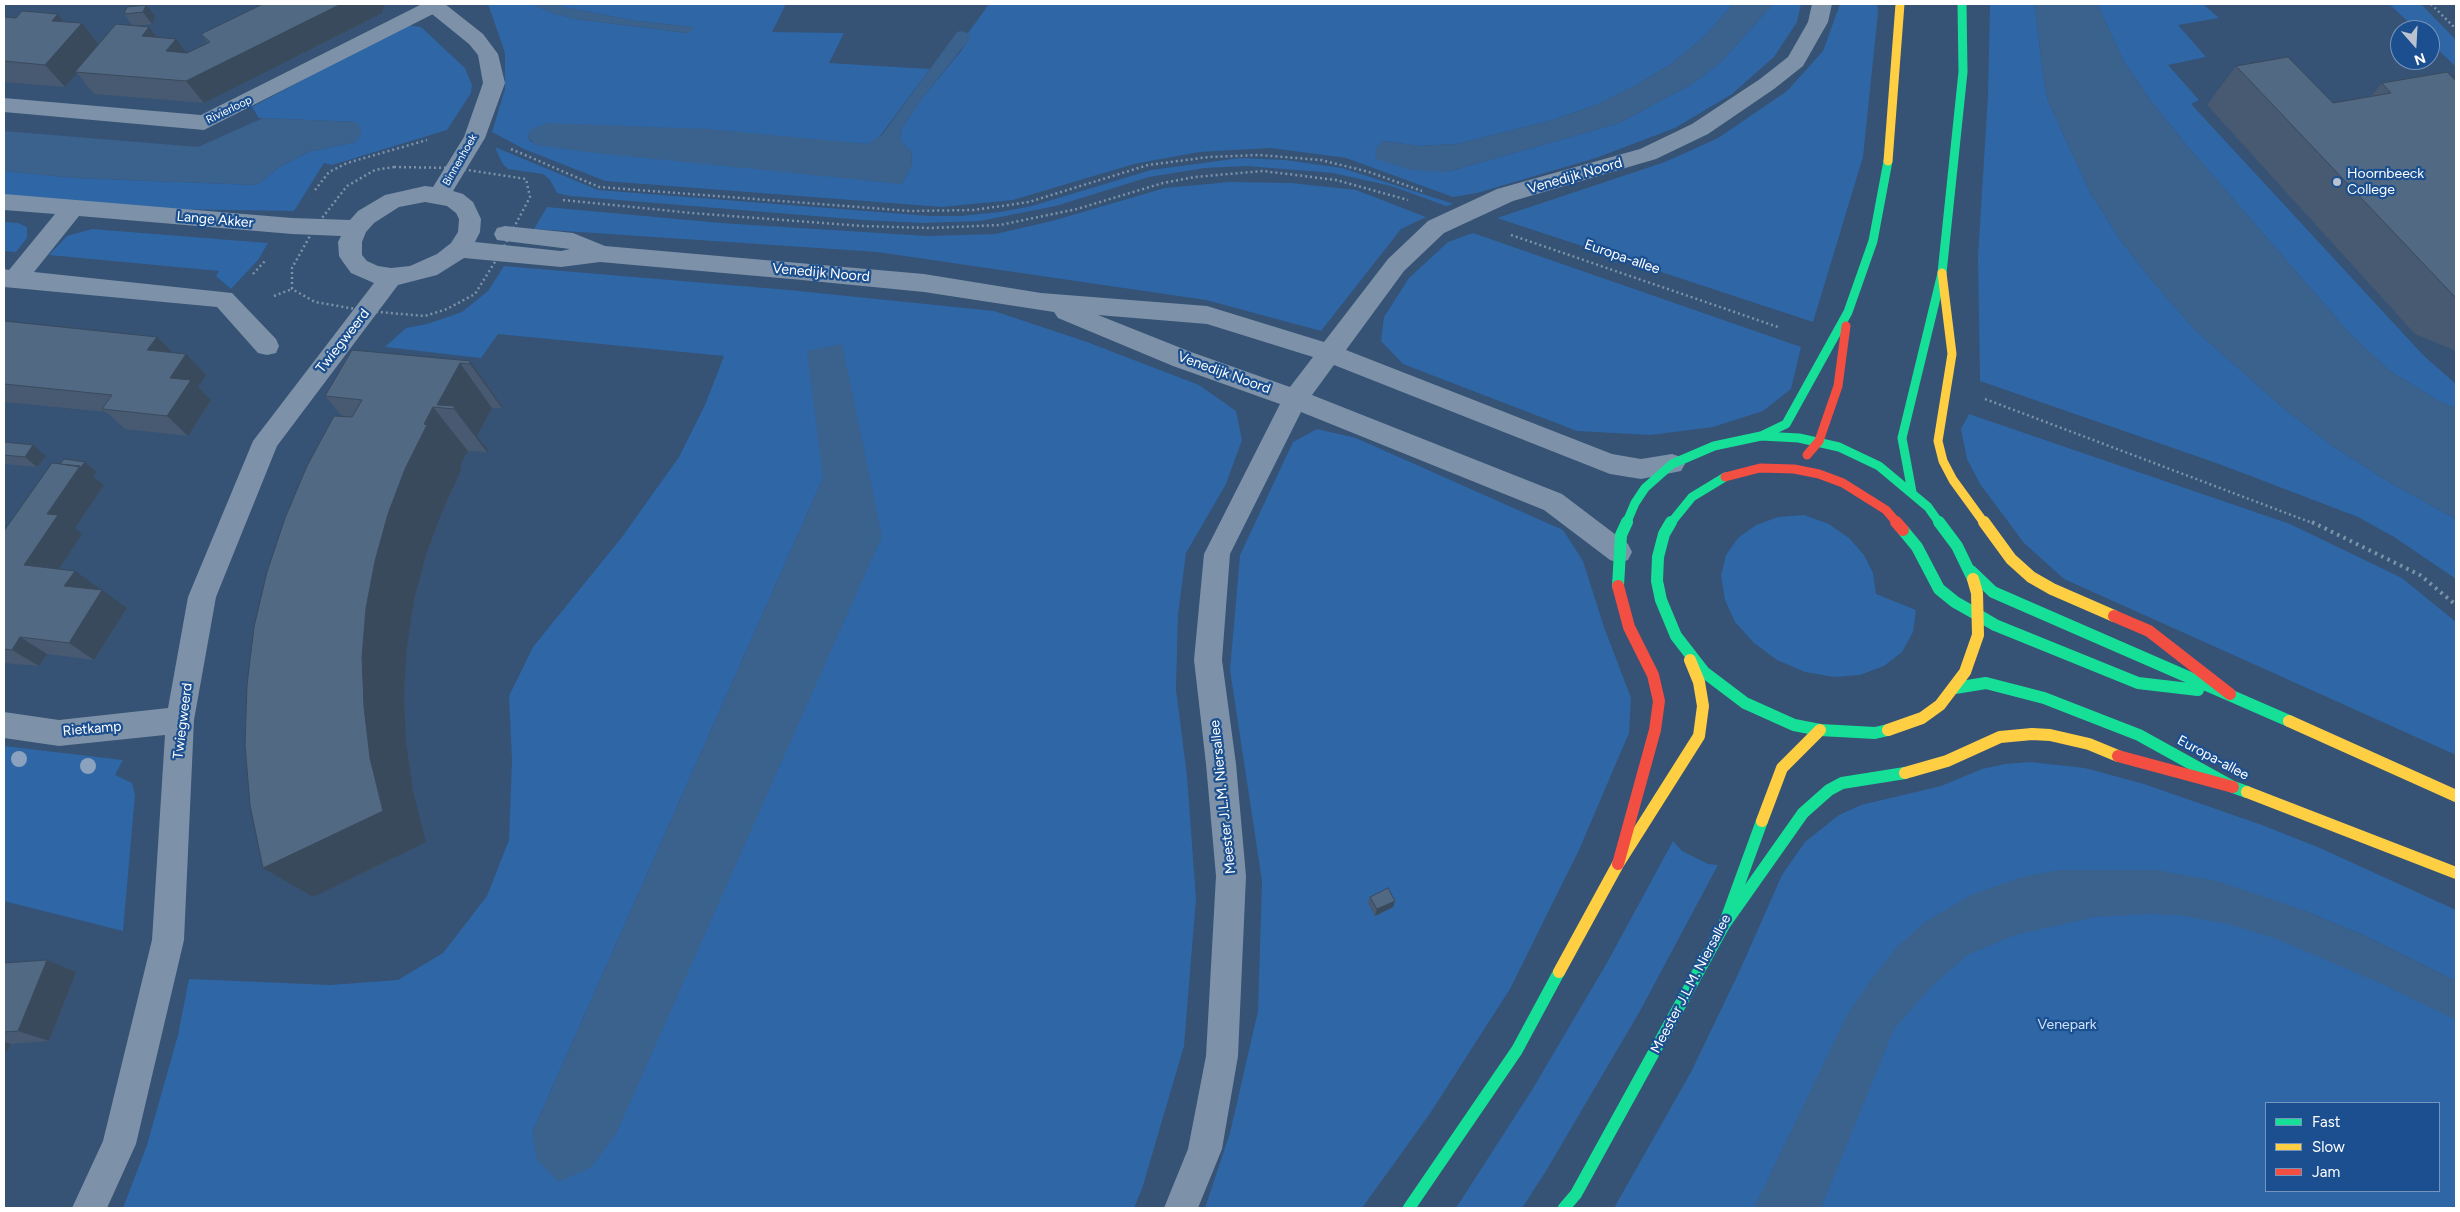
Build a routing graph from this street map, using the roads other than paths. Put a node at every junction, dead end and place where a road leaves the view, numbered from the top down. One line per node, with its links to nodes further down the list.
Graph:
1 (1822, 4): 17 (street, Venedijk Noord)
2 (1900, 4): 15 (main road)
3 (1962, 4): 11 (main road)
4 (435, 5): 5 (street, Rivierloop); 6 (street, Binnenhoek)
5 (4, 105)
6 (440, 195): 9 (street); 10 (street)
7 (4, 202): 8 (street, Lange Akker)
8 (73, 208): 9 (street, Lange Akker); 13 (street)
9 (356, 228): 12 (street)
10 (464, 240): 12 (street); 14 (street, Venedijk Noord)
11 (1942, 273): 23 (main road); 30 (main road)
12 (392, 277): 31 (street, Twiegweerd)
13 (10, 278): 16 (street)
14 (1041, 302): 17 (street, Venedijk Noord); 18 (street, Venedijk Noord)
15 (1848, 312): 19 (main road); 20 (main road)
16 (266, 346)
17 (1328, 353): 18 (street, Venedijk Noord); 21 (street, Venedijk Noord)
18 (1295, 399): 24 (street, Venedijk Noord); 40 (street, Meester J.L.M. Niersallee)
19 (1761, 436): 20 (main road); 21 (main road)
20 (1819, 442): 22 (main road); 23 (main road)
21 (1672, 464): 24 (main road)
22 (1794, 469): 26 (main road); 27 (main road)
23 (1912, 492): 25 (main road)
24 (1632, 562): 26 (main road); 36 (main road)
25 (1971, 571): 27 (main road); 30 (main road)
26 (1657, 581): 28 (main road)
27 (1978, 615): 29 (main road); 30 (main road)
28 (1688, 654): 33 (main road); 36 (main road)
29 (1955, 688): 33 (main road); 34 (main road, Europa-allee)
30 (2230, 694): 35 (main road)
31 (180, 720): 32 (street, Rietkamp); 39 (street, Twiegweerd)
32 (4, 725)
33 (1820, 730): 38 (main road, Meester J.L.M. Niersallee)
34 (2233, 787): 37 (main road, Europa-allee); 38 (main road)
35 (2456, 796)
36 (1618, 864): 41 (main road)
37 (2456, 873)
38 (1724, 925): 42 (main road, Meester J.L.M. Niersallee)
39 (89, 1208)
40 (1181, 1208)
41 (1409, 1208)
42 (1564, 1208)

